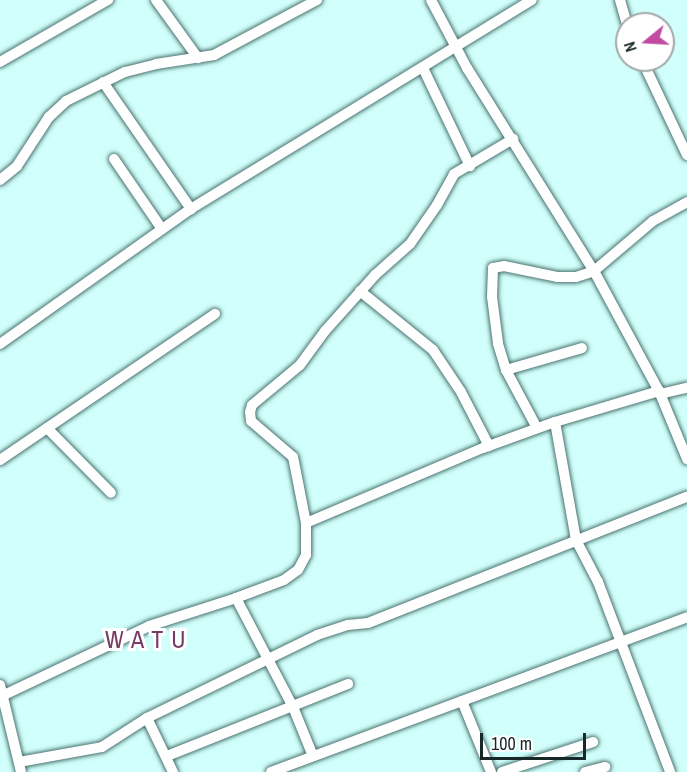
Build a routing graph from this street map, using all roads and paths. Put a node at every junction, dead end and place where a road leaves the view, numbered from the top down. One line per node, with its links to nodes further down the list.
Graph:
1 (108, 0): 8 (street)
2 (156, 0): 7 (street)
3 (317, 0): 7 (street)
4 (431, 0): 6 (street)
5 (532, 0): 6 (street)
6 (456, 47): 9 (street); 12 (street)
7 (198, 58): 11 (street)
8 (0, 62)
9 (423, 68): 15 (street); 18 (street)
10 (648, 72): 13 (street)
11 (103, 82): 16 (street); 18 (street)
12 (513, 139): 15 (street); 20 (street)
13 (687, 155)
14 (114, 159): 19 (street)
15 (470, 166): 21 (street)
16 (0, 180)
17 (687, 202): 20 (street)
18 (191, 209): 19 (street)
19 (162, 229): 23 (street)
20 (594, 271): 25 (street); 27 (street)
21 (360, 291): 31 (street); 36 (street)
22 (215, 314): 29 (street)
23 (0, 344)
24 (582, 348): 25 (street)
25 (506, 370): 30 (street)
26 (687, 388): 27 (street)
27 (659, 393): 28 (street); 32 (street)
28 (555, 422): 30 (street); 37 (street)
29 (47, 428): 33 (street); 34 (street)
30 (537, 428): 31 (street)
31 (489, 446): 36 (street)
32 (687, 459)
33 (0, 460)
34 (111, 493)
35 (687, 497): 37 (street)
36 (306, 523): 38 (street)
37 (576, 540): 40 (street); 41 (street)
38 (236, 598): 41 (street); 43 (street)
39 (687, 617): 40 (street)
40 (621, 642): 44 (street); 58 (street)
41 (268, 658): 45 (street); 47 (street)
42 (348, 684): 45 (street)
43 (2, 690): 46 (street)
44 (462, 700): 50 (street); 55 (street)
45 (293, 707): 49 (street); 50 (street)
46 (4, 717): 51 (street)
47 (147, 718): 49 (street); 51 (street)
48 (593, 742): 56 (street)
49 (167, 756): 53 (street)
50 (313, 756): 54 (street)
51 (20, 767)
52 (605, 767): 57 (street)
53 (173, 772)
54 (271, 772)
55 (491, 772)
56 (502, 772)
57 (585, 772)
58 (670, 772)

